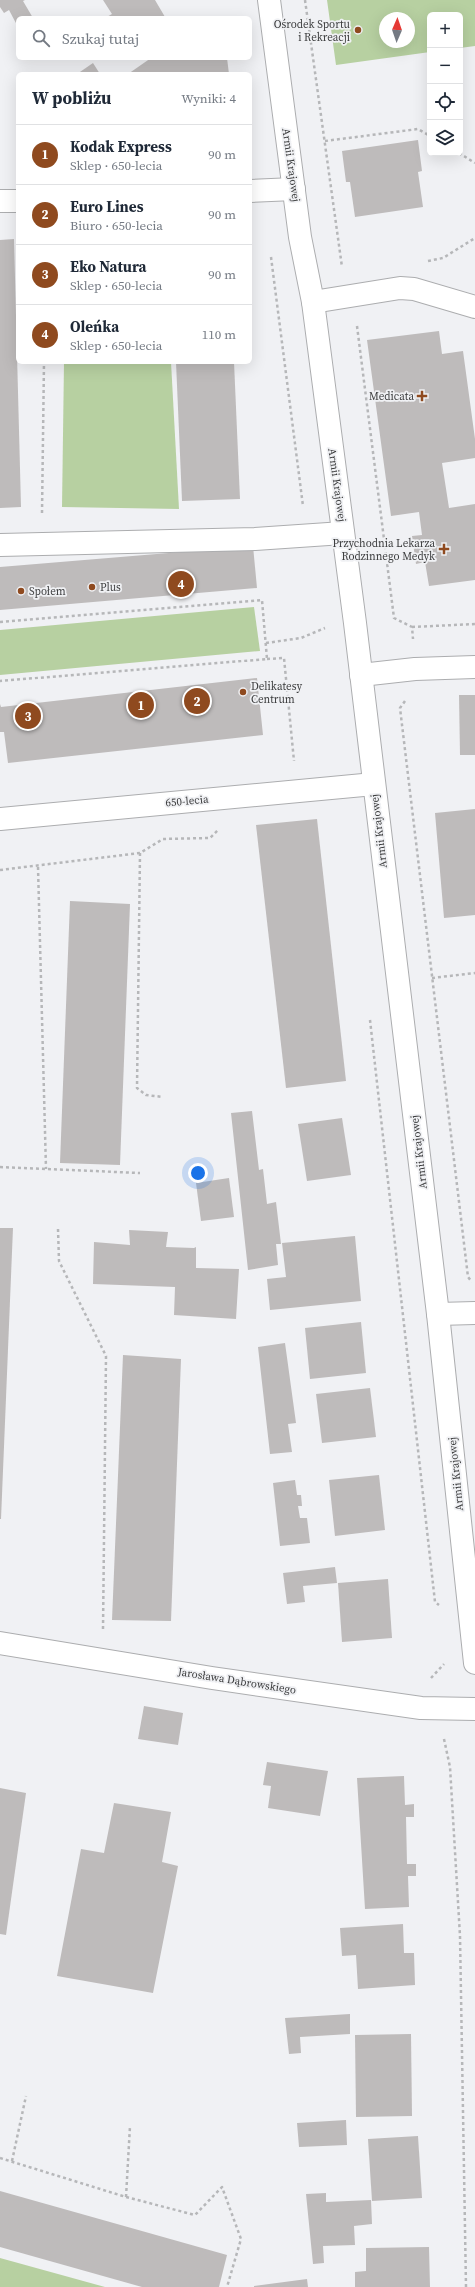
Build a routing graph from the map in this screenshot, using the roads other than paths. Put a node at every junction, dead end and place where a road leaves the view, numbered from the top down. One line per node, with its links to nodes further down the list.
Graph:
1 (269, 0): 2 (street, Armii Krajowej)
2 (294, 189): 3 (street); 6 (street, Armii Krajowej)
3 (252, 191)
4 (0, 201): 5 (street)
5 (16, 201)
6 (313, 302): 7 (street); 8 (street, Armii Krajowej)
7 (475, 307)
8 (343, 533): 9 (street); 11 (street, Armii Krajowej)
9 (0, 545)
10 (475, 667): 11 (street)
11 (361, 675): 12 (street, Armii Krajowej)
12 (374, 784): 13 (street, 650-lecia); 15 (street, Armii Krajowej)
13 (0, 819)
14 (475, 1313): 15 (street)
15 (438, 1314): 17 (street, Armii Krajowej)
16 (0, 1643): 18 (street, Jarosława Dąbrowskiego)
17 (475, 1663)
18 (475, 1709)

